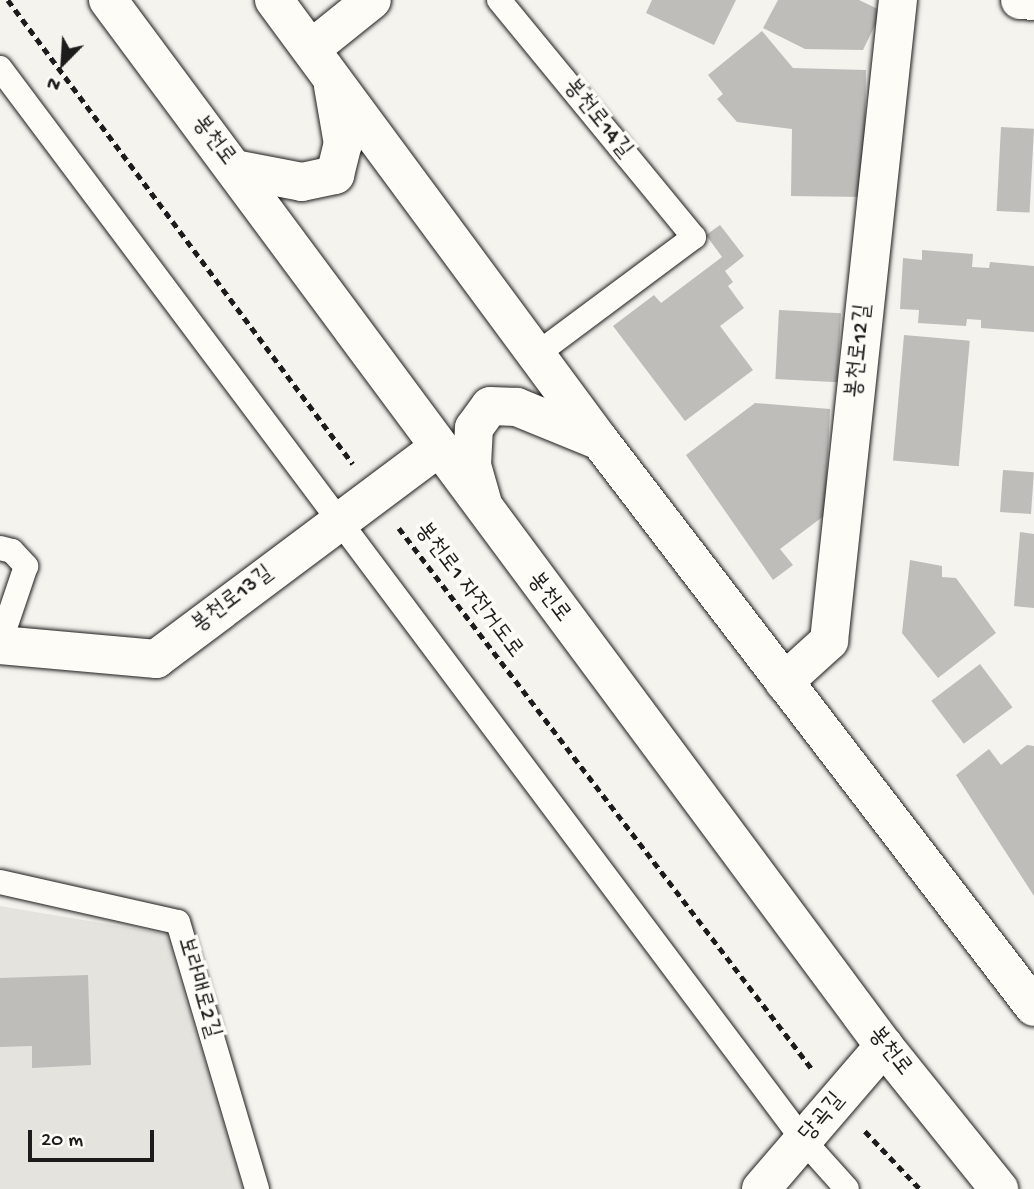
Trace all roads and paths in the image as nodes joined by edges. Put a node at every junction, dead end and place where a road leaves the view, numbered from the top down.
1 (8, 0) edge
2 (108, 0) edge
3 (274, 0) edge
4 (372, 0) edge
5 (499, 0) edge
6 (898, 0) edge
7 (1020, 0) edge
8 (1034, 1) edge
9 (321, 63) junction
10 (0, 68) edge
11 (234, 169) junction
12 (537, 354) junction
13 (600, 441) junction
14 (437, 449) junction
15 (375, 494) junction
16 (487, 516) junction
17 (339, 520) junction
18 (0, 548) edge
19 (0, 644) edge
20 (784, 682) junction
21 (0, 882) edge
22 (1034, 1007) edge
23 (884, 1046) junction
24 (837, 1102) junction
25 (804, 1141) junction
26 (257, 1189) edge
27 (761, 1189) edge
28 (847, 1189) edge
29 (920, 1189) edge
30 (999, 1189) edge

1 - 15 path, 봉천로1 자전거도로
2 - 11 main road, 봉천로
3 - 9 main road
4 - 9 main road
5 - 12 lane, 봉천로14길
6 - 20 main road, 봉천로12길
7 - 8 main road
9 - 11 main road
9 - 12 main road
10 - 17 lane
11 - 14 main road, 봉천로
12 - 13 main road
13 - 16 main road
13 - 20 main road
14 - 15 main road, 봉천로13길
14 - 16 main road, 봉천로
15 - 17 main road, 봉천로13길
15 - 24 path, 봉천로1 자전거도로
16 - 23 main road, 봉천로
17 - 19 main road, 봉천로13길
17 - 25 lane
18 - 19 lane
20 - 22 main road
21 - 26 lane, 보라매로2길
23 - 24 main road, 당곡길
23 - 30 main road, 봉천로
24 - 25 main road, 당곡길
24 - 29 path, 봉천로1 자전거도로
25 - 27 main road, 당곡길
25 - 28 lane

